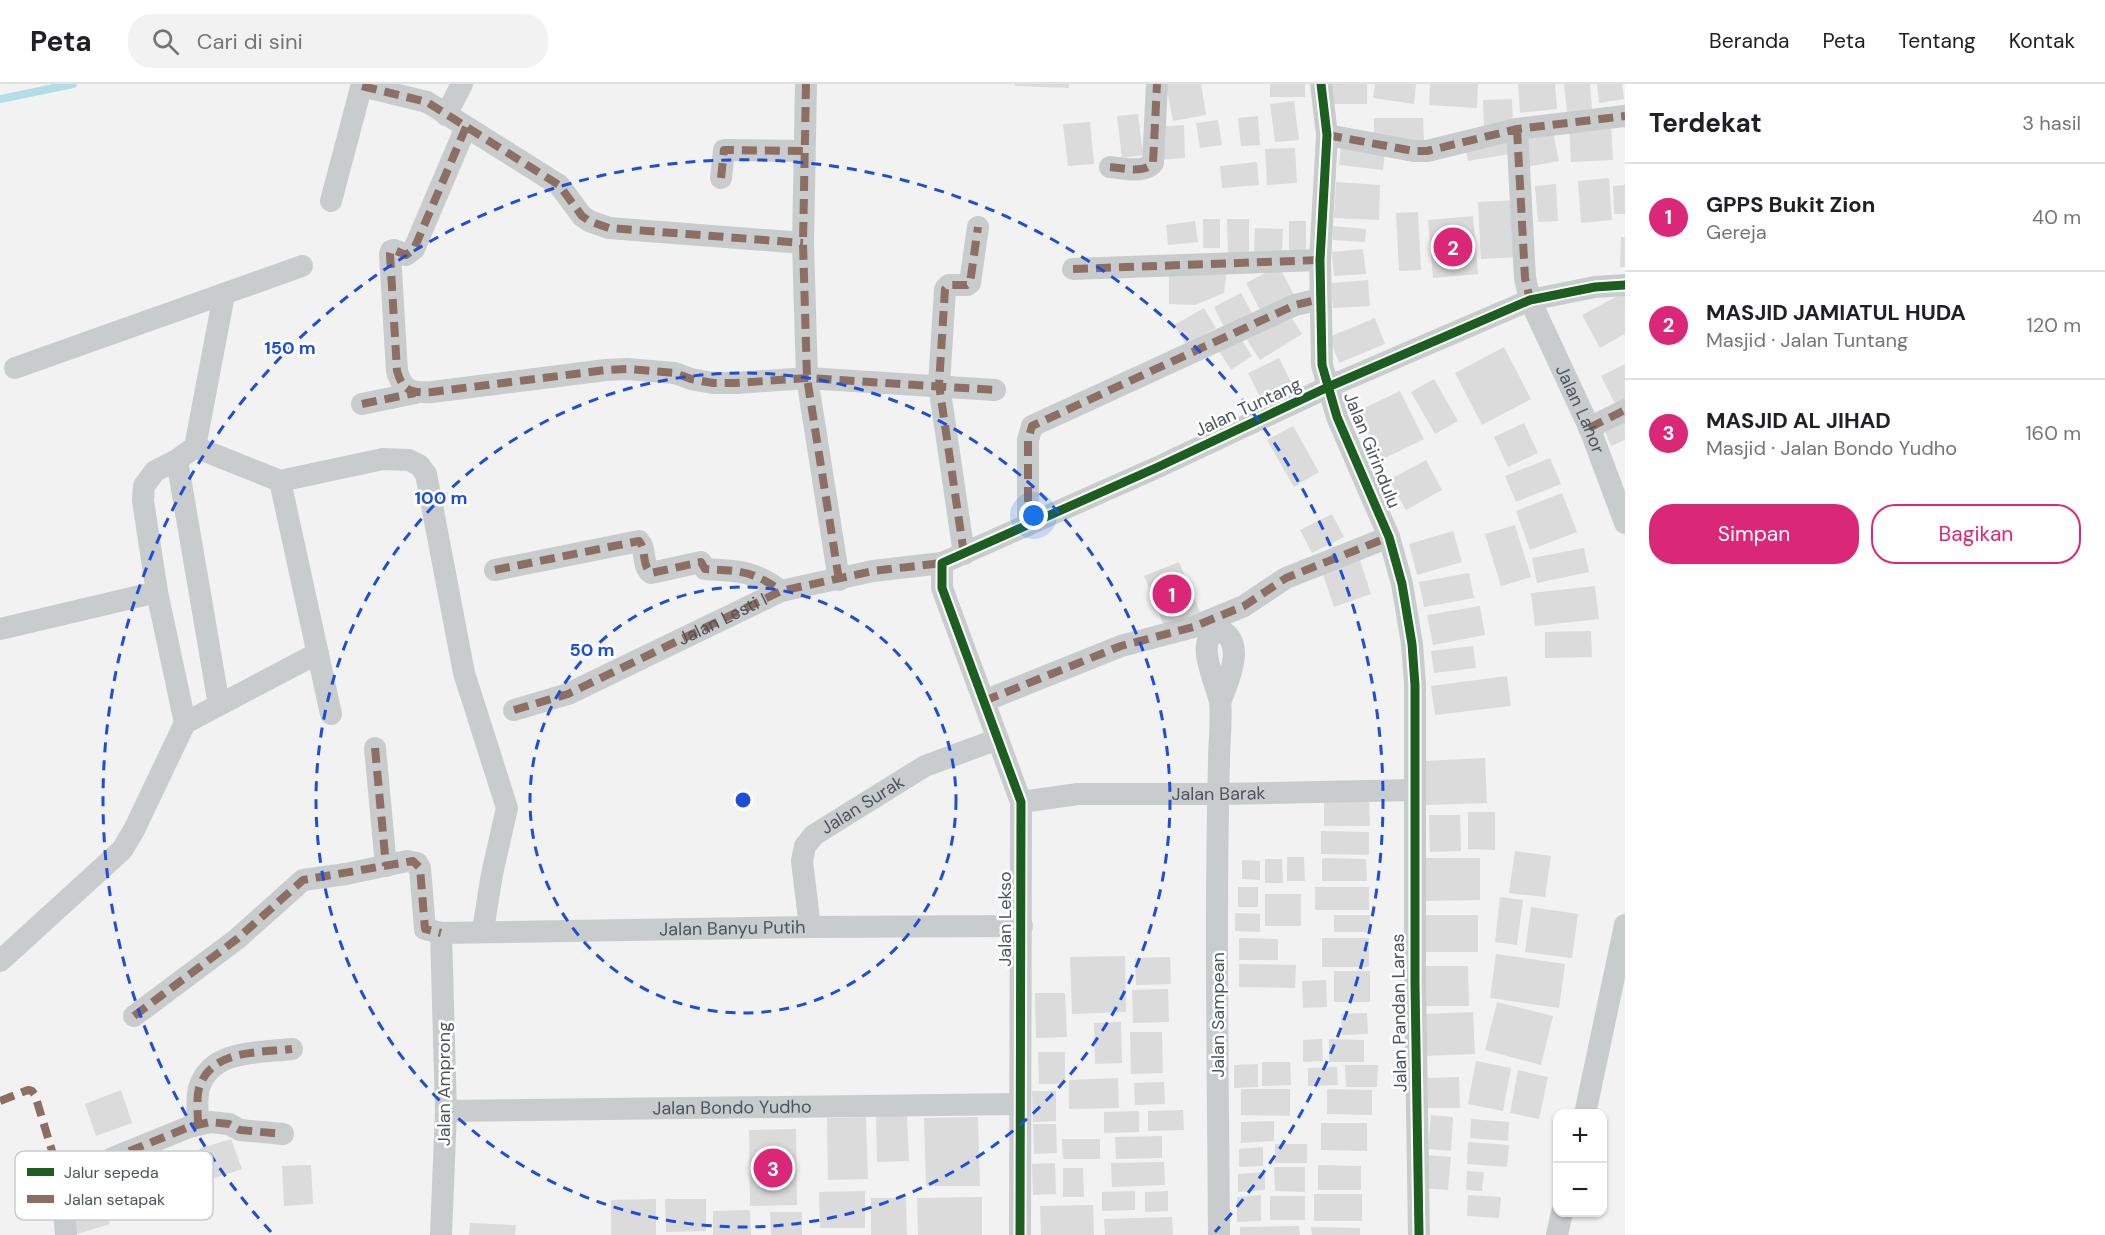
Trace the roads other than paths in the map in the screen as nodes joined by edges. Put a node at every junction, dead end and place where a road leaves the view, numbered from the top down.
1 (462, 84) edge
2 (806, 84) edge
3 (1157, 84) edge
4 (1321, 84) edge
5 (362, 85) edge
6 (446, 115) junction
7 (1625, 116) edge
8 (466, 127) junction
9 (1517, 129) junction
10 (1327, 135) junction
11 (804, 151) junction
12 (1110, 167) dead end
13 (721, 178) dead end
14 (331, 201) dead end
15 (978, 227) dead end
16 (803, 243) junction
17 (1320, 260) junction
18 (302, 266) dead end
19 (1073, 269) dead end
20 (1625, 285) edge
21 (224, 295) junction
22 (1320, 299) junction
23 (1530, 300) junction
24 (15, 368) dead end
25 (807, 378) junction
26 (939, 385) junction
27 (1328, 387) junction
28 (995, 390) dead end
29 (415, 393) junction
30 (362, 404) dead end
31 (1625, 410) edge
32 (1589, 428) junction
33 (186, 454) junction
34 (280, 481) junction
35 (1625, 523) edge
36 (1028, 525) junction
37 (1389, 537) junction
38 (964, 554) junction
39 (942, 564) junction
40 (495, 570) dead end
41 (838, 580) junction
42 (781, 591) junction
43 (157, 592) junction
44 (1220, 623) junction
45 (0, 629) edge
46 (318, 653) junction
47 (984, 701) junction
48 (219, 705) junction
49 (514, 710) dead end
50 (331, 714) dead end
51 (185, 723) junction
52 (998, 739) junction
53 (375, 748) dead end
54 (1415, 790) junction
55 (1218, 794) junction
56 (1021, 802) junction
57 (386, 866) junction
58 (1625, 925) edge
59 (1022, 926) junction
60 (810, 927) junction
61 (483, 930) junction
62 (441, 933) junction
63 (0, 961) edge
64 (135, 1016) dead end
65 (292, 1049) dead end
66 (1020, 1104) junction
67 (1586, 1109) edge
68 (446, 1111) junction
69 (198, 1125) junction
70 (283, 1134) dead end
71 (131, 1151) edge
72 (1561, 1217) edge
73 (65, 1220) edge
74 (66, 1235) edge
75 (441, 1235) edge
76 (1020, 1235) edge
77 (1219, 1235) edge
78 (1419, 1235) edge
79 (1557, 1235) edge

1 - 6 street
2 - 11 street
3 - 12 street
4 - 10 street, Jalan Girindulu
5 - 6 street
5 - 14 street
6 - 8 street
7 - 9 street
8 - 16 street
8 - 29 street
9 - 10 street
9 - 23 street, Jalan Lahor
10 - 17 street, Jalan Girindulu
11 - 13 street
11 - 16 street
15 - 26 street
16 - 25 street
17 - 19 street
17 - 22 street, Jalan Girindulu
18 - 21 street
20 - 23 street, Jalan Tuntang
21 - 24 street
21 - 33 street
22 - 27 street, Jalan Girindulu
22 - 36 street
23 - 27 street, Jalan Tuntang
23 - 32 street, Jalan Lahor
25 - 26 street
25 - 29 street
25 - 41 street
26 - 28 street
26 - 38 street
27 - 36 street, Jalan Tuntang
27 - 37 street, Jalan Girindulu
29 - 30 street
31 - 32 street
32 - 35 street, Jalan Lahor
33 - 34 street
33 - 43 street
33 - 48 street
34 - 46 street
34 - 61 street
36 - 38 street, Jalan Tuntang
37 - 44 street
37 - 54 street, Jalan Girindulu
38 - 39 street, Jalan Tuntang
39 - 41 street, Jalan Lesti I
39 - 47 street, Jalan Lekso
40 - 42 street
41 - 42 street, Jalan Lesti I
42 - 49 street, Jalan Lesti I
43 - 45 street
43 - 51 street
44 - 47 street
44 - 55 street, Jalan Sampean
46 - 48 street
46 - 50 street
47 - 52 street, Jalan Lekso
48 - 51 street
51 - 63 street
52 - 56 street, Jalan Lekso
52 - 60 street, Jalan Surak
53 - 57 street
54 - 55 street, Jalan Barak
54 - 78 street, Jalan Pandan Laras
55 - 56 street, Jalan Barak
55 - 77 street, Jalan Sampean
56 - 59 street, Jalan Lekso
57 - 62 street
57 - 64 street
58 - 67 street
59 - 60 street, Jalan Banyu Putih
59 - 66 street, Jalan Lekso
60 - 61 street, Jalan Banyu Putih
61 - 62 street, Jalan Banyu Putih
62 - 68 street, Jalan Amprong
65 - 69 street
66 - 68 street, Jalan Bondo Yudho
66 - 76 street, Jalan Lekso
68 - 75 street, Jalan Amprong
69 - 70 street
69 - 71 street
72 - 79 street
73 - 74 street

